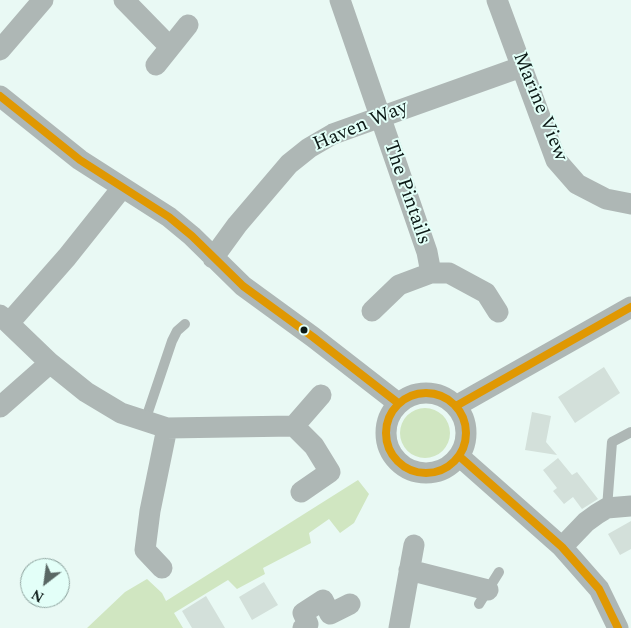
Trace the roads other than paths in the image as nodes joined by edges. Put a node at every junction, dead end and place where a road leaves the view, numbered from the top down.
1 (43, 0) edge
2 (124, 0) edge
3 (340, 0) edge
4 (497, 0) edge
5 (188, 25) dead end
6 (170, 47) junction
7 (0, 50) edge
8 (156, 65) dead end
9 (521, 67) junction
10 (0, 96) edge
11 (380, 117) junction
12 (122, 188) junction
13 (631, 204) edge
14 (213, 258) junction
15 (431, 273) junction
16 (631, 307) edge
17 (372, 311) dead end
18 (498, 312) dead end
19 (4, 319) edge
20 (185, 324) dead end
21 (50, 362) junction
22 (321, 395) dead end
23 (398, 404) junction
24 (456, 406) junction
25 (0, 407) edge
26 (145, 421) junction
27 (294, 426) junction
28 (167, 428) junction
29 (631, 432) edge
30 (459, 456) junction
31 (301, 492) dead end
32 (631, 506) edge
33 (607, 508) junction
34 (414, 545) dead end
35 (562, 547) junction
36 (162, 568) dead end
37 (409, 570) junction
38 (499, 572) dead end
39 (484, 597) joint
40 (350, 604) dead end
41 (303, 628) edge
42 (399, 628) edge
43 (618, 628) edge

1 - 7 street
2 - 6 street
3 - 11 street, The Pintails
4 - 9 street, Marine View
5 - 6 street
6 - 8 street
9 - 11 street, Haven Way
9 - 13 street, Marine View
10 - 12 street
11 - 14 street, Haven Way
11 - 15 street, The Pintails
12 - 14 street
12 - 19 street
14 - 23 street
15 - 17 street, The Pintails
15 - 18 street, The Pintails
16 - 24 street
19 - 21 street
20 - 26 lane
21 - 25 street
21 - 26 street
22 - 27 street
23 - 24 street
23 - 30 street
24 - 30 street
26 - 28 street
27 - 28 street
27 - 31 street
28 - 36 street
29 - 33 lane
30 - 35 street
32 - 33 street
33 - 35 street
34 - 37 street
35 - 43 street
37 - 39 street
37 - 42 street
38 - 39 lane
40 - 41 street

